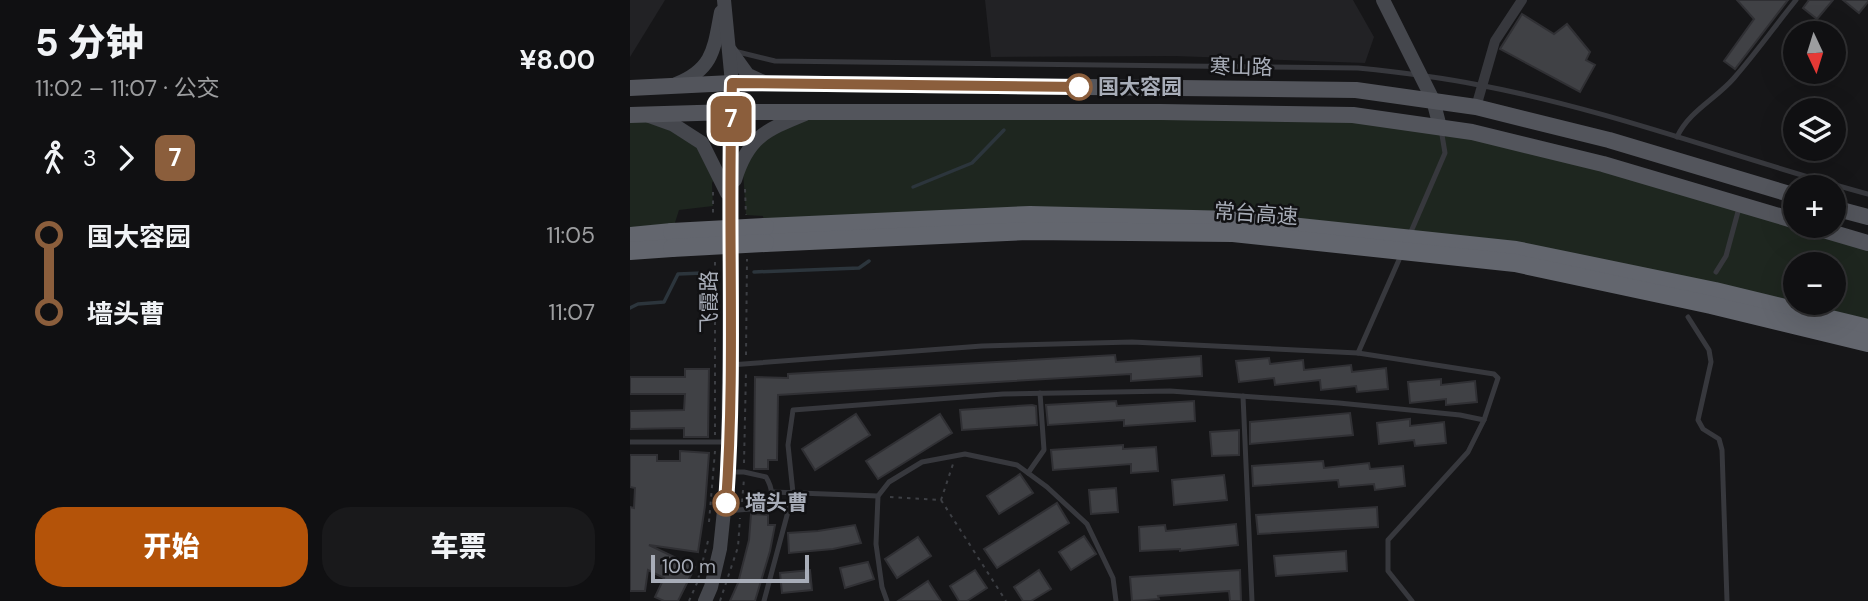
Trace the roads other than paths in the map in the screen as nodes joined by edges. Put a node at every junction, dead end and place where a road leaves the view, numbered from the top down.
1 (724, 0) edge
2 (1383, 0) edge
3 (1522, 0) edge
4 (1796, 0) edge
5 (730, 50) junction
6 (1421, 75) junction
7 (732, 83) junction
8 (767, 83) junction
9 (1481, 85) junction
10 (672, 86) junction
11 (630, 88) edge
12 (1433, 100) junction
13 (1476, 107) junction
14 (731, 112) junction
15 (807, 112) junction
16 (637, 114) edge
17 (1440, 127) junction
18 (1677, 137) junction
19 (1783, 192) edge
20 (1868, 194) edge
21 (729, 198) junction
22 (1740, 205) junction
23 (1846, 211) edge
24 (1868, 217) edge
25 (1783, 218) edge
26 (765, 235) junction
27 (630, 236) edge
28 (1846, 237) edge
29 (672, 240) junction
30 (1868, 243) edge
31 (630, 251) edge
32 (1716, 272) dead end
33 (1688, 317) dead end
34 (1868, 328) edge
35 (1868, 342) edge
36 (1358, 353) junction
37 (730, 365) junction
38 (1040, 393) junction
39 (1243, 396) junction
40 (1484, 420) junction
41 (630, 442) edge
42 (722, 443) junction
43 (728, 472) junction
44 (1028, 473) junction
45 (773, 492) junction
46 (793, 493) junction
47 (878, 496) junction
48 (725, 511) junction
49 (705, 601) edge
50 (764, 601) edge
51 (887, 601) edge
52 (1116, 601) edge
53 (1252, 601) edge
54 (1412, 601) edge
55 (1727, 601) edge

1 - 5 main road, 飞霞路
1 - 10 main road
2 - 6 main road
3 - 9 street
4 - 18 lane
5 - 6 lane
5 - 7 main road, 飞霞路
5 - 8 main road
6 - 9 lane
6 - 12 main road
7 - 8 main road, 寒山路
7 - 10 main road, 寒山路
7 - 14 main road, 飞霞路
8 - 12 main road, 寒山路
9 - 13 street
9 - 18 lane
10 - 11 main road, 寒山路
12 - 13 main road, 寒山路
12 - 17 main road
13 - 19 main road, 寒山路
14 - 15 main road
14 - 16 main road
14 - 21 main road, 飞霞路
15 - 17 main road
15 - 21 main road
16 - 21 main road
17 - 22 main road
17 - 36 lane
18 - 20 lane
21 - 37 main road, 飞霞路
22 - 25 main road
22 - 32 lane
23 - 24 main road
26 - 29 highway, 常台高速, bridge
26 - 34 highway, 常台高速
26 - 35 highway, 常台高速
27 - 29 highway, 常台高速
28 - 30 main road
29 - 31 highway, 常台高速
33 - 55 lane
36 - 37 lane
36 - 40 lane
37 - 42 main road, 飞霞路
38 - 39 lane
38 - 44 lane
38 - 46 lane
39 - 40 lane
39 - 53 lane
40 - 54 lane
41 - 42 lane
42 - 43 main road, 飞霞路
43 - 45 lane
43 - 48 main road, 飞霞路
44 - 47 lane
44 - 52 lane
45 - 46 lane
45 - 48 lane
46 - 47 lane
46 - 50 lane
47 - 51 lane
48 - 49 main road, 飞霞路

